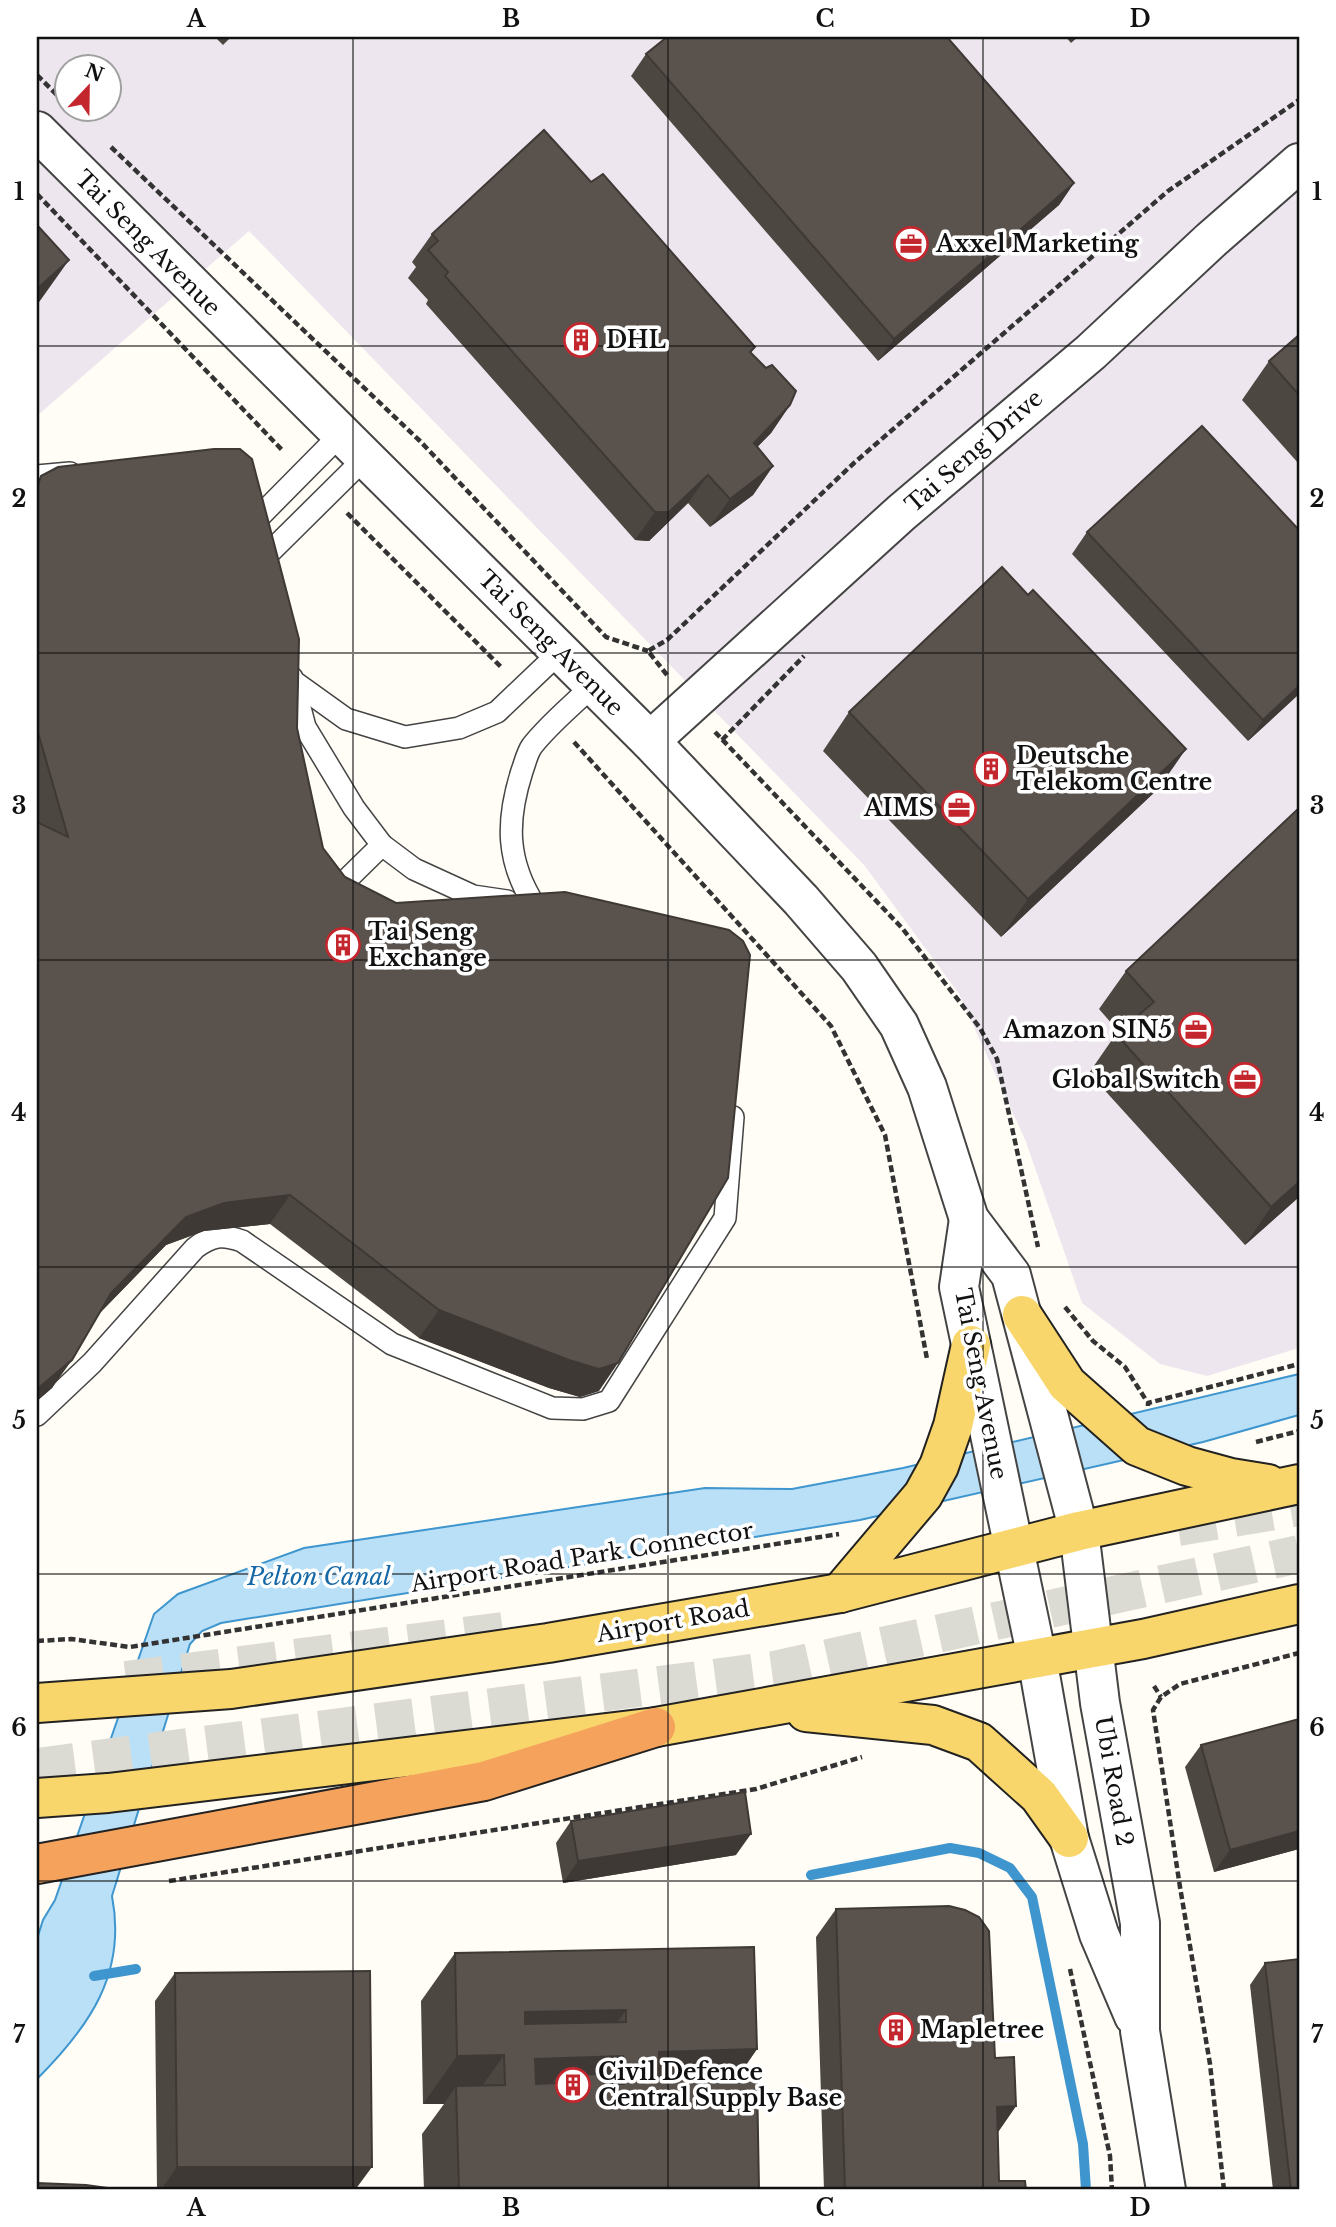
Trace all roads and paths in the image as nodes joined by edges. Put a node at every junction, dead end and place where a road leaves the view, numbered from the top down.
1 (37, 75) edge
2 (52, 90) edge
3 (1299, 100) edge
4 (37, 131) edge
5 (111, 146) dead end
6 (1299, 163) edge
7 (37, 194) edge
8 (353, 446) junction
9 (304, 471) junction
10 (89, 472) edge
11 (37, 476) edge
12 (252, 495) edge
13 (328, 495) junction
14 (258, 518) junction
15 (267, 555) junction
16 (272, 581) edge
17 (648, 651) junction
18 (560, 652) junction
19 (288, 656) edge
20 (293, 681) junction
21 (593, 685) junction
22 (523, 688) junction
23 (690, 705) junction
24 (556, 722) junction
25 (305, 727) junction
26 (278, 728) edge
27 (722, 740) dead end
28 (650, 741) junction
29 (382, 845) junction
30 (314, 911) edge
31 (735, 1093) edge
32 (219, 1213) edge
33 (969, 1219) junction
34 (209, 1237) junction
35 (1022, 1315) junction
36 (971, 1345) junction
37 (74, 1348) edge
38 (92, 1363) junction
39 (1299, 1364) edge
40 (927, 1367) dead end
41 (1150, 1411) dead end
42 (37, 1415) edge
43 (1293, 1485) edge
44 (1079, 1531) junction
45 (845, 1533) dead end
46 (1014, 1548) junction
47 (840, 1593) junction
48 (1299, 1604) edge
49 (37, 1641) edge
50 (1093, 1648) junction
51 (1299, 1653) edge
52 (1037, 1658) junction
53 (1154, 1686) dead end
54 (1161, 1697) junction
55 (37, 1703) edge
56 (763, 1707) junction
57 (656, 1727) junction
58 (866, 1756) dead end
59 (37, 1798) edge
60 (1069, 1838) junction
61 (37, 1864) edge
62 (159, 1883) dead end
63 (1070, 1968) dead end
64 (1140, 2031) junction
65 (1112, 2190) edge
66 (1166, 2190) edge
67 (1224, 2190) edge

1 - 2 path
3 - 17 path
4 - 8 street, Tai Seng Avenue
5 - 17 path
6 - 23 street, Tai Seng Drive
7 - 9 path
8 - 9 lane
8 - 13 lane
8 - 18 street, Tai Seng Avenue
9 - 14 lane
10 - 11 lane
12 - 14 lane
13 - 15 lane
13 - 22 path
14 - 15 lane
15 - 16 lane
17 - 23 path
18 - 21 street, Tai Seng Avenue
18 - 22 lane
19 - 20 lane
20 - 22 lane
20 - 25 lane
21 - 24 lane
21 - 28 street, Tai Seng Avenue
23 - 27 path
23 - 28 street, Tai Seng Drive
24 - 29 lane
24 - 40 path
25 - 26 lane
25 - 29 lane
28 - 33 street, Tai Seng Avenue
29 - 30 lane
31 - 34 lane
32 - 34 lane
33 - 35 street, Tai Seng Avenue
33 - 36 street, Tai Seng Avenue
34 - 38 lane
35 - 43 main road
35 - 44 street, Tai Seng Avenue
36 - 46 street, Tai Seng Avenue
36 - 47 main road
37 - 38 lane
38 - 42 lane
39 - 41 path
43 - 44 main road, Airport Road
44 - 46 main road, Airport Road
44 - 50 street, Ubi Road 2
45 - 49 path, Airport Road Park Connector
46 - 47 main road, Airport Road
46 - 52 street, Ubi Road 2
47 - 55 main road, Airport Road
48 - 50 main road
50 - 52 main road
50 - 64 street, Ubi Road 2
51 - 54 path
52 - 56 main road
52 - 60 street, Ubi Road 2
53 - 54 path
54 - 67 path
56 - 57 main road
56 - 60 main road
57 - 59 main road
57 - 61 highway
58 - 62 path
60 - 64 street, Ubi Road 2
63 - 65 path
64 - 66 street, Ubi Road 2

